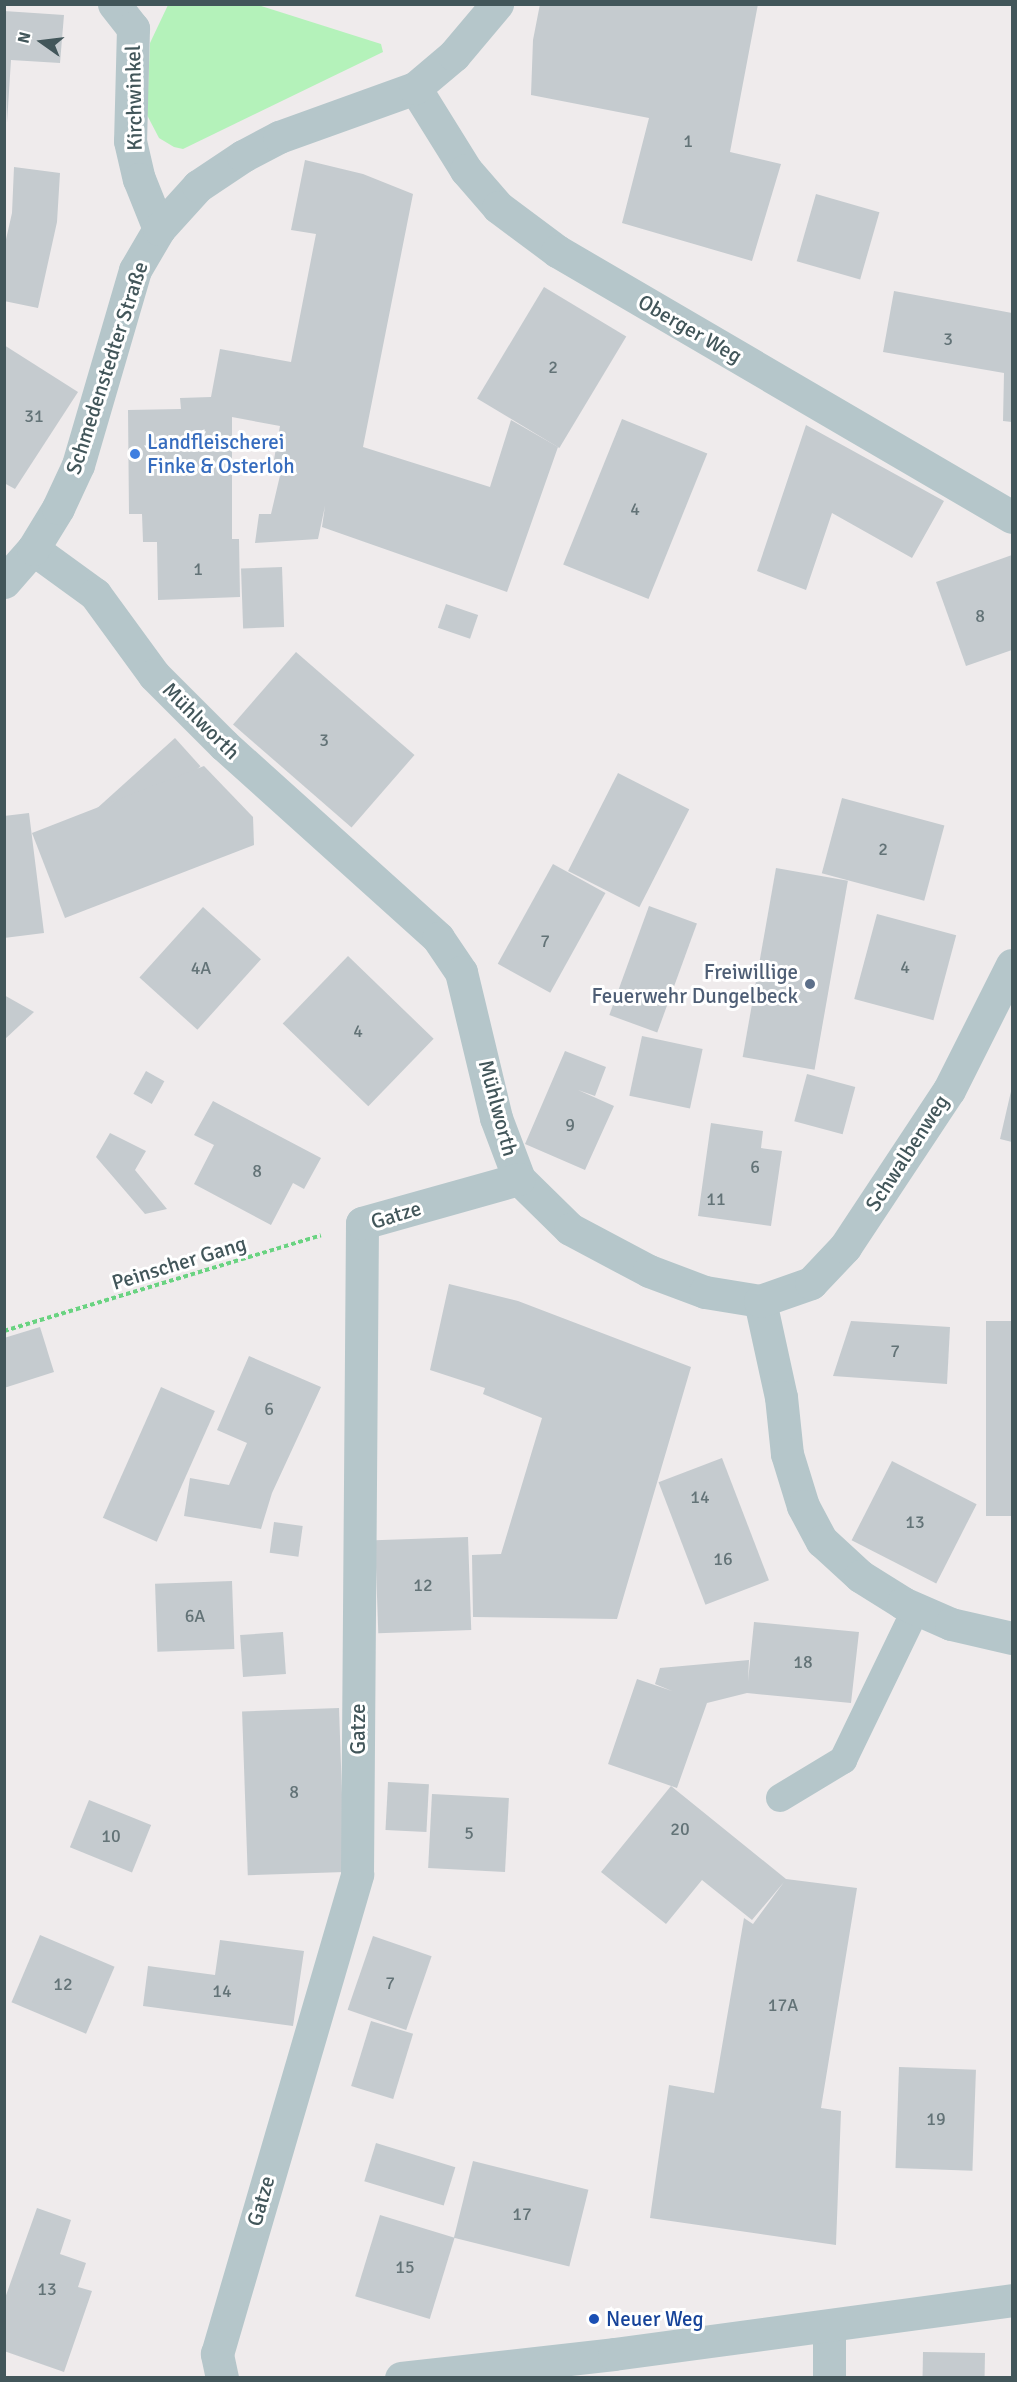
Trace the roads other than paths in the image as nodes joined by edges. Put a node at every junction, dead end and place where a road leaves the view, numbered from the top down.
1 (114, 4) edge
2 (497, 4) edge
3 (415, 88) junction
4 (159, 229) junction
5 (1012, 518) edge
6 (33, 549) junction
7 (4, 582) edge
8 (1012, 965) edge
9 (519, 1179) junction
10 (760, 1300) junction
11 (916, 1609) junction
12 (1012, 1638) edge
13 (780, 1798) dead end
14 (1012, 2300) edge
15 (829, 2326) junction
16 (222, 2378) edge
17 (401, 2378) edge
18 (829, 2378) edge

1 - 4 street, Kirchwinkel
2 - 3 street, Schmedenstedter Straße
3 - 4 street, Schmedenstedter Straße
3 - 5 street, Oberger Weg
4 - 6 street, Schmedenstedter Straße
6 - 7 street, Schmedenstedter Straße
6 - 9 street, Mühlworth
8 - 10 street, Schwalbenweg
9 - 10 street, Mühlworth
9 - 16 street, Gatze
10 - 11 street
11 - 12 street
11 - 13 lane
14 - 15 street
15 - 17 street
15 - 18 street

